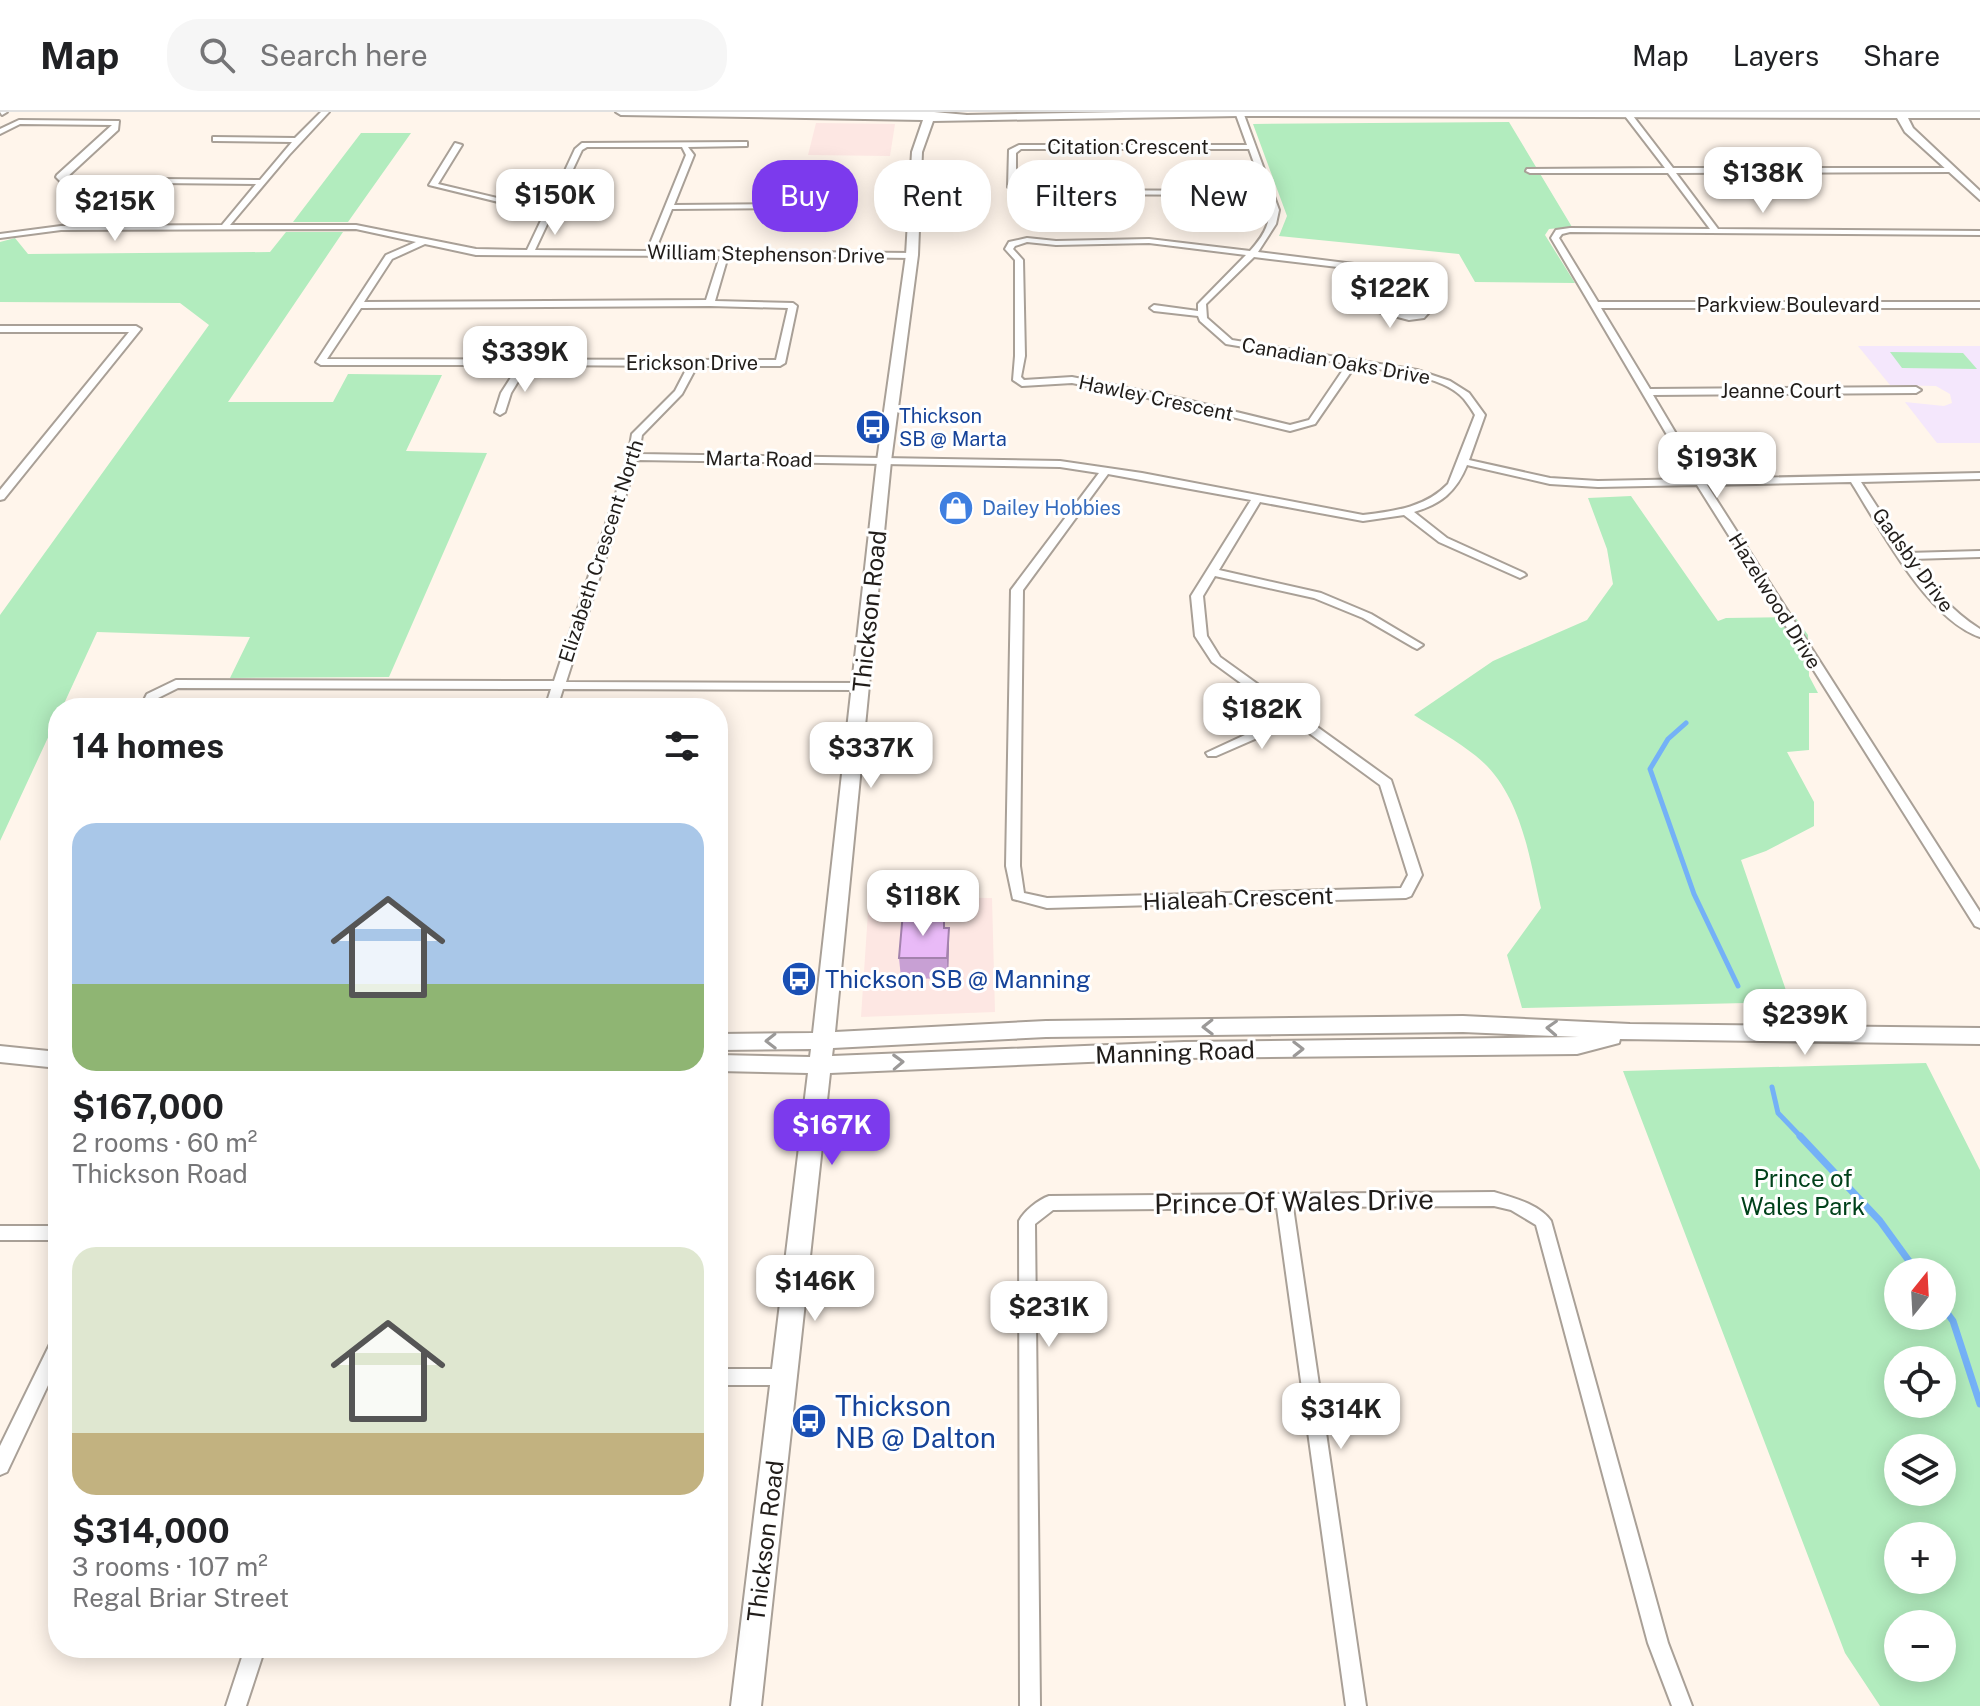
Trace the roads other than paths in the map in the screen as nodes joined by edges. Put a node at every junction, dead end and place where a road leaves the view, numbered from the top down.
1 (325, 112) edge
2 (621, 112) edge
3 (809, 112) edge
4 (915, 114) edge
5 (929, 114) edge
6 (1239, 114) edge
7 (1628, 114) edge
8 (1901, 114) edge
9 (1974, 115) edge
10 (0, 132) edge
11 (920, 136) junction
12 (216, 139) dead end
13 (294, 140) junction
14 (744, 144) dead end
15 (458, 145) dead end
16 (685, 147) junction
17 (1250, 147) junction
18 (1255, 160) edge
19 (1950, 170) junction
20 (1530, 171) dead end
21 (1671, 171) junction
22 (264, 182) junction
23 (1161, 193) edge
24 (1980, 197) edge
25 (752, 206) edge
26 (550, 207) junction
27 (671, 207) junction
28 (225, 226) junction
29 (1716, 231) junction
30 (1269, 232) edge
31 (1980, 233) edge
32 (1, 235) edge
33 (425, 241) junction
34 (530, 252) junction
35 (650, 253) junction
36 (725, 253) junction
37 (912, 255) junction
38 (1248, 256) junction
39 (710, 303) junction
40 (357, 305) junction
41 (1414, 305) junction
42 (1595, 305) junction
43 (1980, 305) edge
44 (1154, 308) dead end
45 (1203, 314) junction
46 (0, 330) edge
47 (1353, 362) junction
48 (525, 363) junction
49 (693, 364) junction
50 (1916, 390) dead end
51 (1647, 392) junction
52 (500, 412) dead end
53 (633, 457) junction
54 (884, 461) junction
55 (1461, 461) junction
56 (1106, 470) junction
57 (1980, 476) edge
58 (1854, 478) junction
59 (1703, 483) junction
60 (0, 497) edge
61 (1256, 500) junction
62 (1406, 511) junction
63 (1980, 554) edge
64 (1906, 556) junction
65 (1214, 572) junction
66 (1520, 575) dead end
67 (1980, 634) edge
68 (1417, 645) dead end
69 (558, 685) junction
70 (861, 686) junction
71 (151, 698) edge
72 (554, 698) edge
73 (1297, 716) junction
74 (1212, 753) dead end
75 (1980, 923) edge
76 (1630, 1032) junction
77 (1980, 1036) edge
78 (823, 1041) junction
79 (728, 1042) edge
80 (0, 1054) edge
81 (48, 1059) edge
82 (728, 1063) edge
83 (821, 1065) junction
84 (1284, 1202) junction
85 (0, 1233) edge
86 (48, 1233) edge
87 (48, 1366) edge
88 (728, 1377) edge
89 (784, 1377) junction
90 (0, 1466) edge
91 (252, 1658) edge
92 (236, 1706) edge
93 (746, 1706) edge
94 (1030, 1706) edge
95 (1356, 1706) edge
96 (1682, 1706) edge

1 - 13 street
2 - 4 main road
3 - 4 main road
4 - 5 main road
4 - 11 main road, Thickson Road
5 - 6 main road
5 - 11 main road, Thickson Road
6 - 7 main road
6 - 17 street
7 - 8 main road
7 - 21 street
8 - 9 main road
8 - 19 main road
10 - 22 street
11 - 37 main road, Thickson Road
12 - 13 street
13 - 22 street
14 - 16 street
15 - 26 street
16 - 26 street
16 - 27 street
17 - 18 street
17 - 23 street, Citation Crescent
19 - 21 street
19 - 24 main road
20 - 21 street
21 - 29 street
22 - 28 street
25 - 27 street
26 - 34 street
27 - 35 street
28 - 32 street, William Stephenson Drive
28 - 33 street, William Stephenson Drive
29 - 31 street
29 - 42 street, Hazelwood Drive
30 - 38 street
33 - 34 street, William Stephenson Drive
33 - 40 street, Erickson Drive
34 - 35 street, William Stephenson Drive
35 - 36 street, William Stephenson Drive
36 - 37 street, William Stephenson Drive
36 - 39 street
37 - 54 main road, Thickson Road
38 - 41 street
38 - 45 street
38 - 47 street, Hawley Crescent
39 - 40 street, Erickson Drive
39 - 49 street, Erickson Drive
40 - 48 street, Erickson Drive
41 - 41 street
42 - 43 street, Parkview Boulevard
42 - 51 street, Hazelwood Drive
44 - 45 street
45 - 47 street, Canadian Oaks Drive
46 - 60 street
47 - 55 street, Canadian Oaks Drive
48 - 49 street, Erickson Drive
48 - 52 street
49 - 53 street, Elizabeth Crescent North
50 - 51 street, Jeanne Court
51 - 59 street, Hazelwood Drive
53 - 54 street, Marta Road
53 - 69 street, Elizabeth Crescent North
54 - 56 street, Canadian Oaks Drive
54 - 70 main road, Thickson Road
55 - 59 street
55 - 62 street, Canadian Oaks Drive
56 - 61 street, Canadian Oaks Drive
56 - 73 street, Hialeah Crescent
57 - 58 street
58 - 59 street
58 - 64 street, Gadsby Drive
59 - 75 street, Hazelwood Drive
61 - 62 street, Canadian Oaks Drive
61 - 65 street, Hialeah Crescent
62 - 66 street
63 - 64 street
64 - 67 street, Gadsby Drive
65 - 68 street
65 - 73 street, Hialeah Crescent
69 - 70 street
69 - 71 street
69 - 72 street, Elizabeth Crescent North
70 - 78 main road, Thickson Road
73 - 74 street
76 - 77 main road, Manning Road
76 -> 78 main road, Manning Road
83 -> 76 main road, Manning Road
78 -> 79 main road, Manning Road
78 - 83 main road, Thickson Road
80 - 81 main road
82 - 83 main road, Manning Road
83 - 89 main road, Thickson Road
84 - 94 street, Prince Of Wales Drive
84 - 95 street
84 - 96 street, Prince Of Wales Drive
85 - 86 street
87 - 90 street
88 - 89 street
89 - 93 main road, Thickson Road
91 - 92 street

